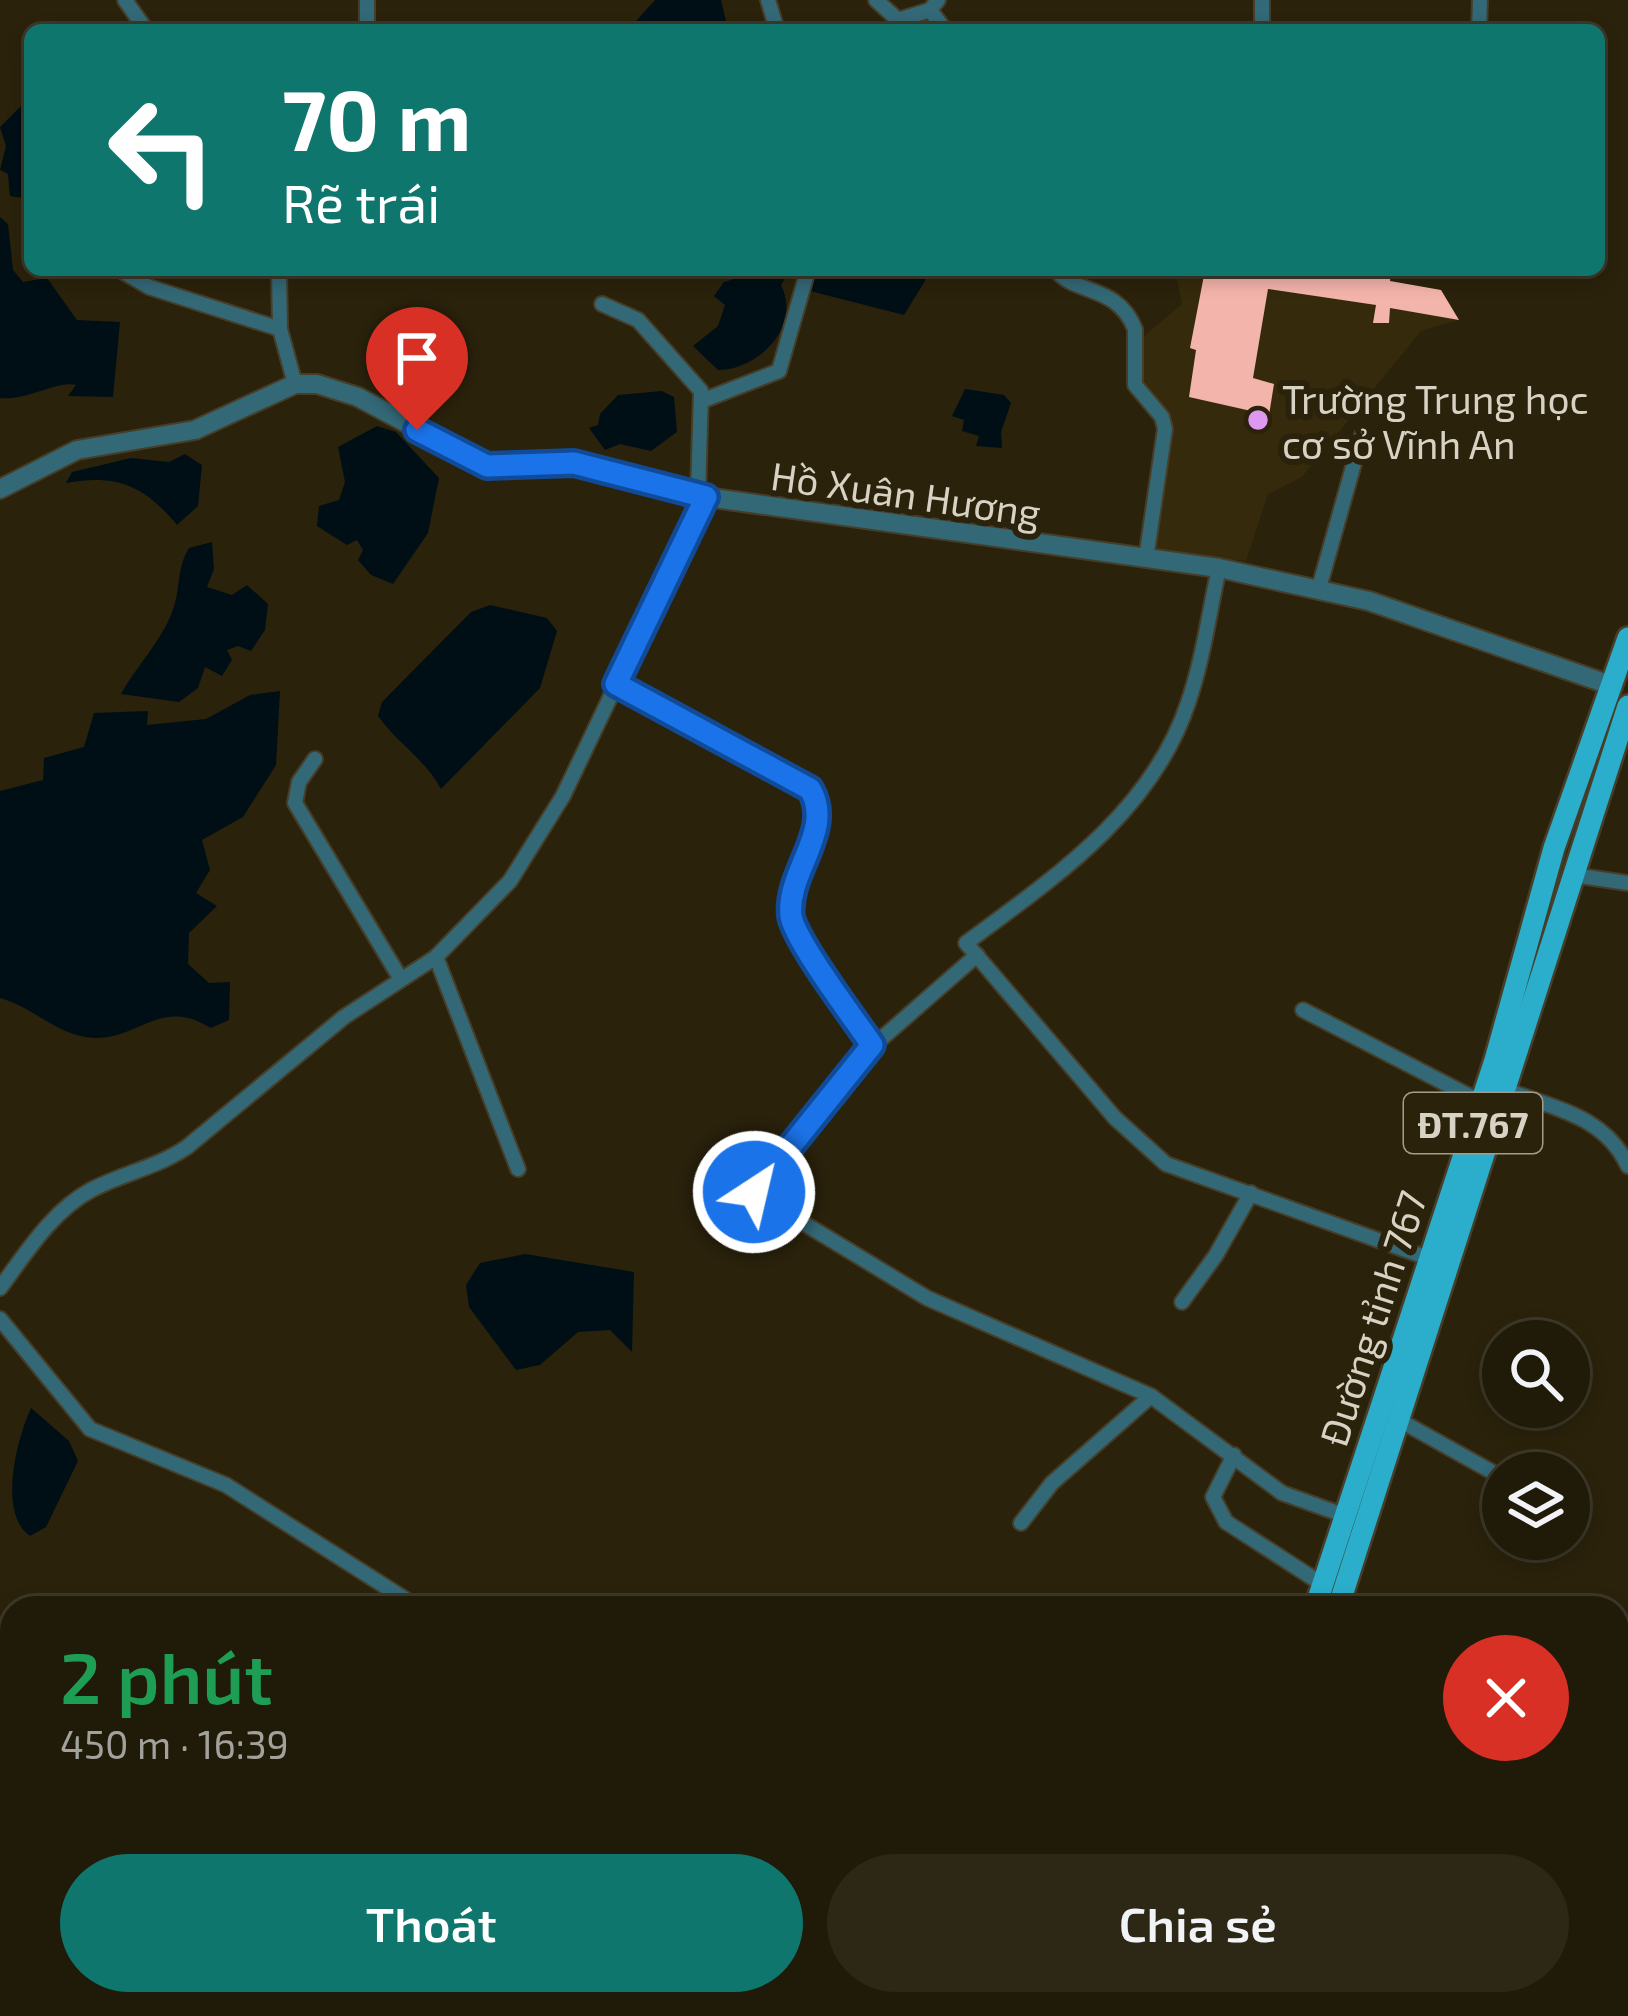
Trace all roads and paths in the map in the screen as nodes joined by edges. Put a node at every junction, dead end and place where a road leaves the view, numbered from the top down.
1 (876, 0) edge
2 (934, 5) edge
3 (131, 276) edge
4 (279, 276) edge
5 (806, 276) edge
6 (1060, 276) edge
7 (602, 304) dead end
8 (280, 329) junction
9 (295, 384) junction
10 (704, 400) junction
11 (1362, 435) dead end
12 (0, 489) edge
13 (702, 496) junction
14 (1146, 559) junction
15 (1219, 568) junction
16 (1319, 588) junction
17 (1628, 638) edge
18 (616, 684) junction
19 (1621, 688) edge
20 (1628, 706) edge
21 (316, 759) dead end
22 (1573, 875) junction
23 (1628, 883) edge
24 (977, 955) junction
25 (436, 957) junction
26 (400, 976) junction
27 (1303, 1010) dead end
28 (1511, 1041) junction
29 (872, 1045) junction
30 (1507, 1090) junction
31 (1480, 1102) junction
32 (1628, 1166) edge
33 (518, 1169) dead end
34 (1251, 1192) junction
35 (1428, 1258) junction
36 (0, 1288) edge
37 (1181, 1302) dead end
38 (0, 1319) edge
39 (1150, 1396) junction
40 (1399, 1420) junction
41 (1234, 1455) junction
42 (1482, 1466) edge
43 (1346, 1516) junction
44 (1021, 1523) dead end
45 (1322, 1584) junction
46 (400, 1596) edge
47 (1318, 1596) edge
48 (1342, 1596) edge

1 - 2 street
3 - 8 street
4 - 8 street
5 - 10 street
6 - 14 street
7 - 10 street
8 - 9 street
9 - 12 street
9 - 13 street, Hồ Xuân Hương
10 - 13 street
11 - 16 street
13 - 14 street, Hồ Xuân Hương
13 - 18 street
14 - 15 street, Hồ Xuân Hương
15 - 16 street, Hồ Xuân Hương
15 - 24 street
16 - 19 street, Hồ Xuân Hương
17 - 19 main road, Đường tỉnh 767 / ĐT.767
18 - 25 street
18 - 29 street
19 - 28 main road, Đường tỉnh 767 / ĐT.767
20 - 22 main road, Đường tỉnh 767 / ĐT.767
21 - 26 street
22 - 23 street
22 - 28 main road, Đường tỉnh 767 / ĐT.767
24 - 29 street
24 - 34 street
25 - 26 street
25 - 33 street
26 - 36 street
27 - 31 street
28 - 30 main road, Đường tỉnh 767 / ĐT.767
28 - 31 main road, Đường tỉnh 767 / ĐT.767
29 - 39 street
30 - 32 street
30 - 40 main road, Đường tỉnh 767 / ĐT.767
31 - 35 main road, Đường tỉnh 767 / ĐT.767
34 - 35 street
34 - 37 street
35 - 43 main road, Đường tỉnh 767 / ĐT.767
38 - 46 street
39 - 41 street
39 - 44 street
40 - 42 street
40 - 48 main road, Đường tỉnh 767 / ĐT.767
41 - 43 street
41 - 45 street
43 - 45 main road, Đường tỉnh 767 / ĐT.767
45 - 47 main road, Đường tỉnh 767 / ĐT.767

